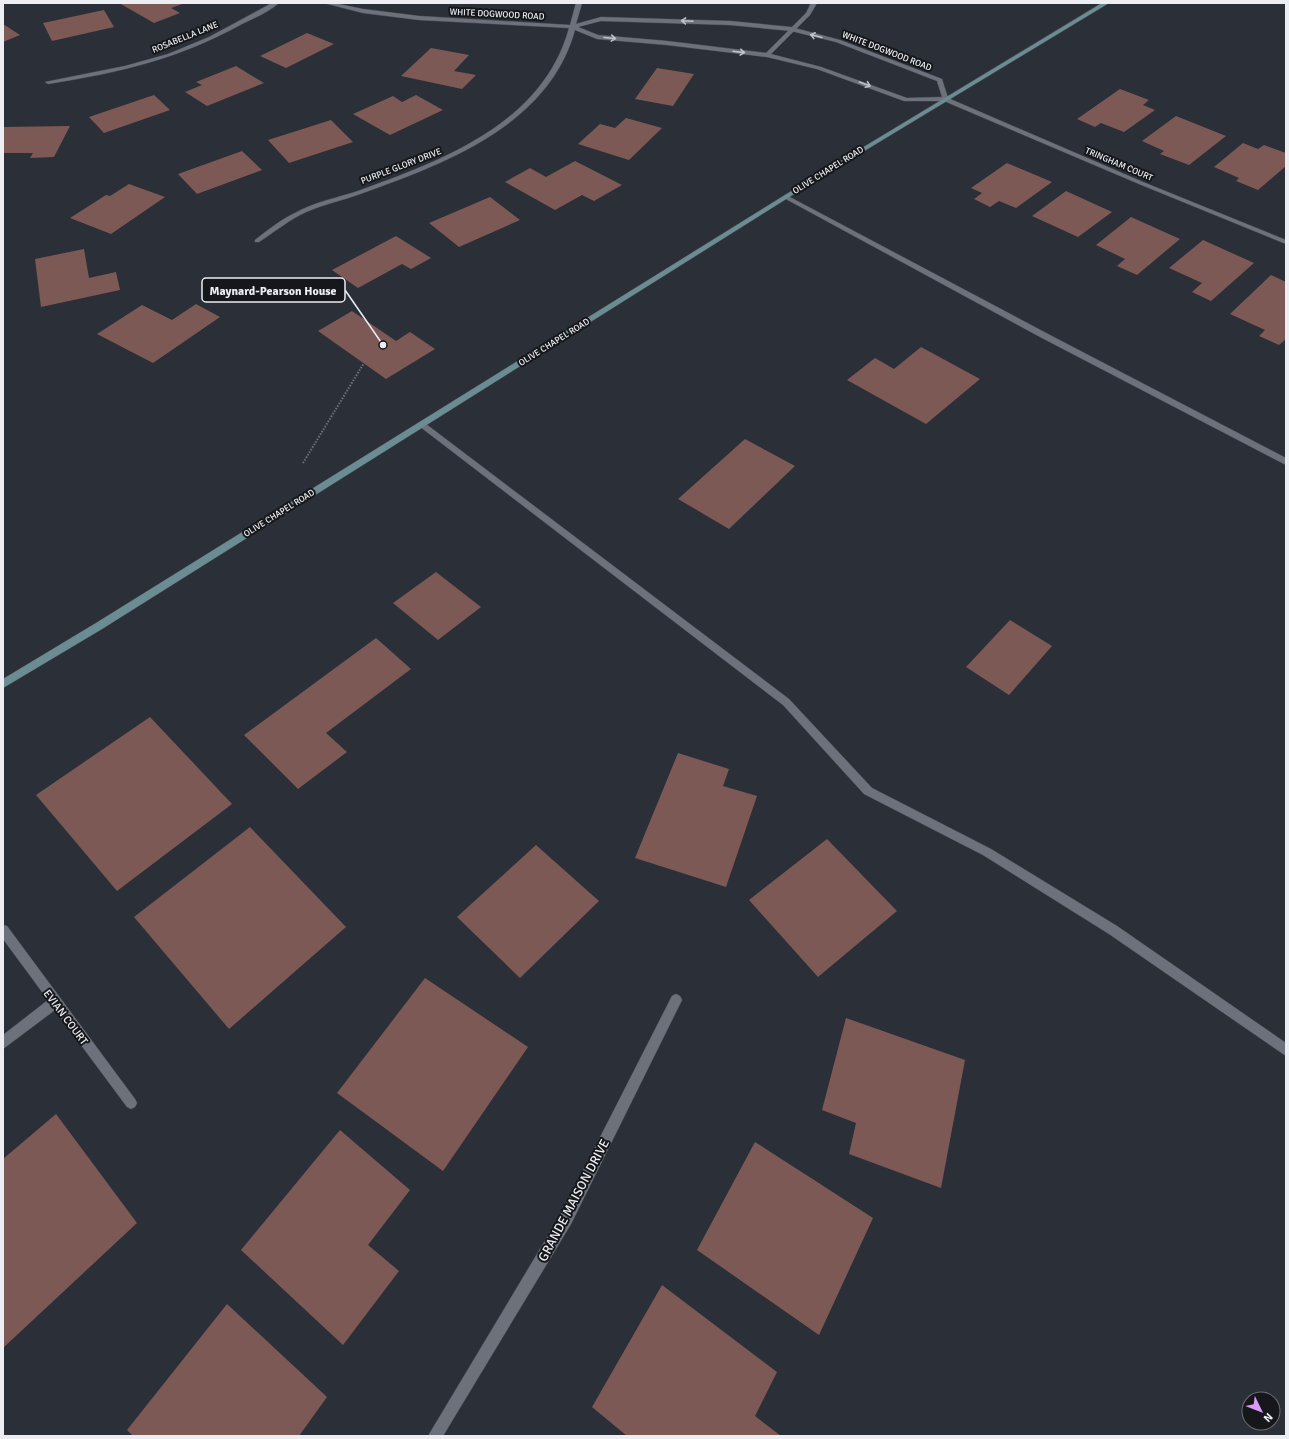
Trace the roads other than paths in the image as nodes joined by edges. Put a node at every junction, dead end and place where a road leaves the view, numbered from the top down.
1 (276, 3) edge
2 (327, 3) edge
3 (579, 3) edge
4 (814, 3) edge
5 (1106, 3) edge
6 (573, 27) junction
7 (791, 29) junction
8 (767, 55) junction
9 (48, 82) dead end
10 (946, 99) junction
11 (786, 197) junction
12 (257, 241) dead end
13 (1286, 242) edge
14 (422, 424) junction
15 (1286, 462) edge
16 (3, 684) edge
17 (3, 930) edge
18 (676, 1000) dead end
19 (55, 1002) junction
20 (3, 1043) edge
21 (1286, 1050) edge
22 (131, 1103) dead end
23 (435, 1436) edge

1 - 9 street, ROSABELLA LANE
2 - 6 street, WHITE DOGWOOD ROAD
3 - 6 street, PURPLE GLORY DRIVE
4 - 7 street
5 - 10 main road, OLIVE CHAPEL ROAD
7 -> 6 street, WHITE DOGWOOD ROAD
6 -> 8 street, WHITE DOGWOOD ROAD
6 - 12 street, PURPLE GLORY DRIVE
7 - 8 street
10 -> 7 street, WHITE DOGWOOD ROAD
8 -> 10 street, WHITE DOGWOOD ROAD
10 - 11 main road, OLIVE CHAPEL ROAD
10 - 13 street, TRINGHAM COURT
11 - 14 main road, OLIVE CHAPEL ROAD
11 - 15 street
14 - 16 main road, OLIVE CHAPEL ROAD
14 - 21 street
17 - 19 street, EVIAN COURT
18 - 23 street, GRANDE MAISON DRIVE
19 - 20 street
19 - 22 street, EVIAN COURT

